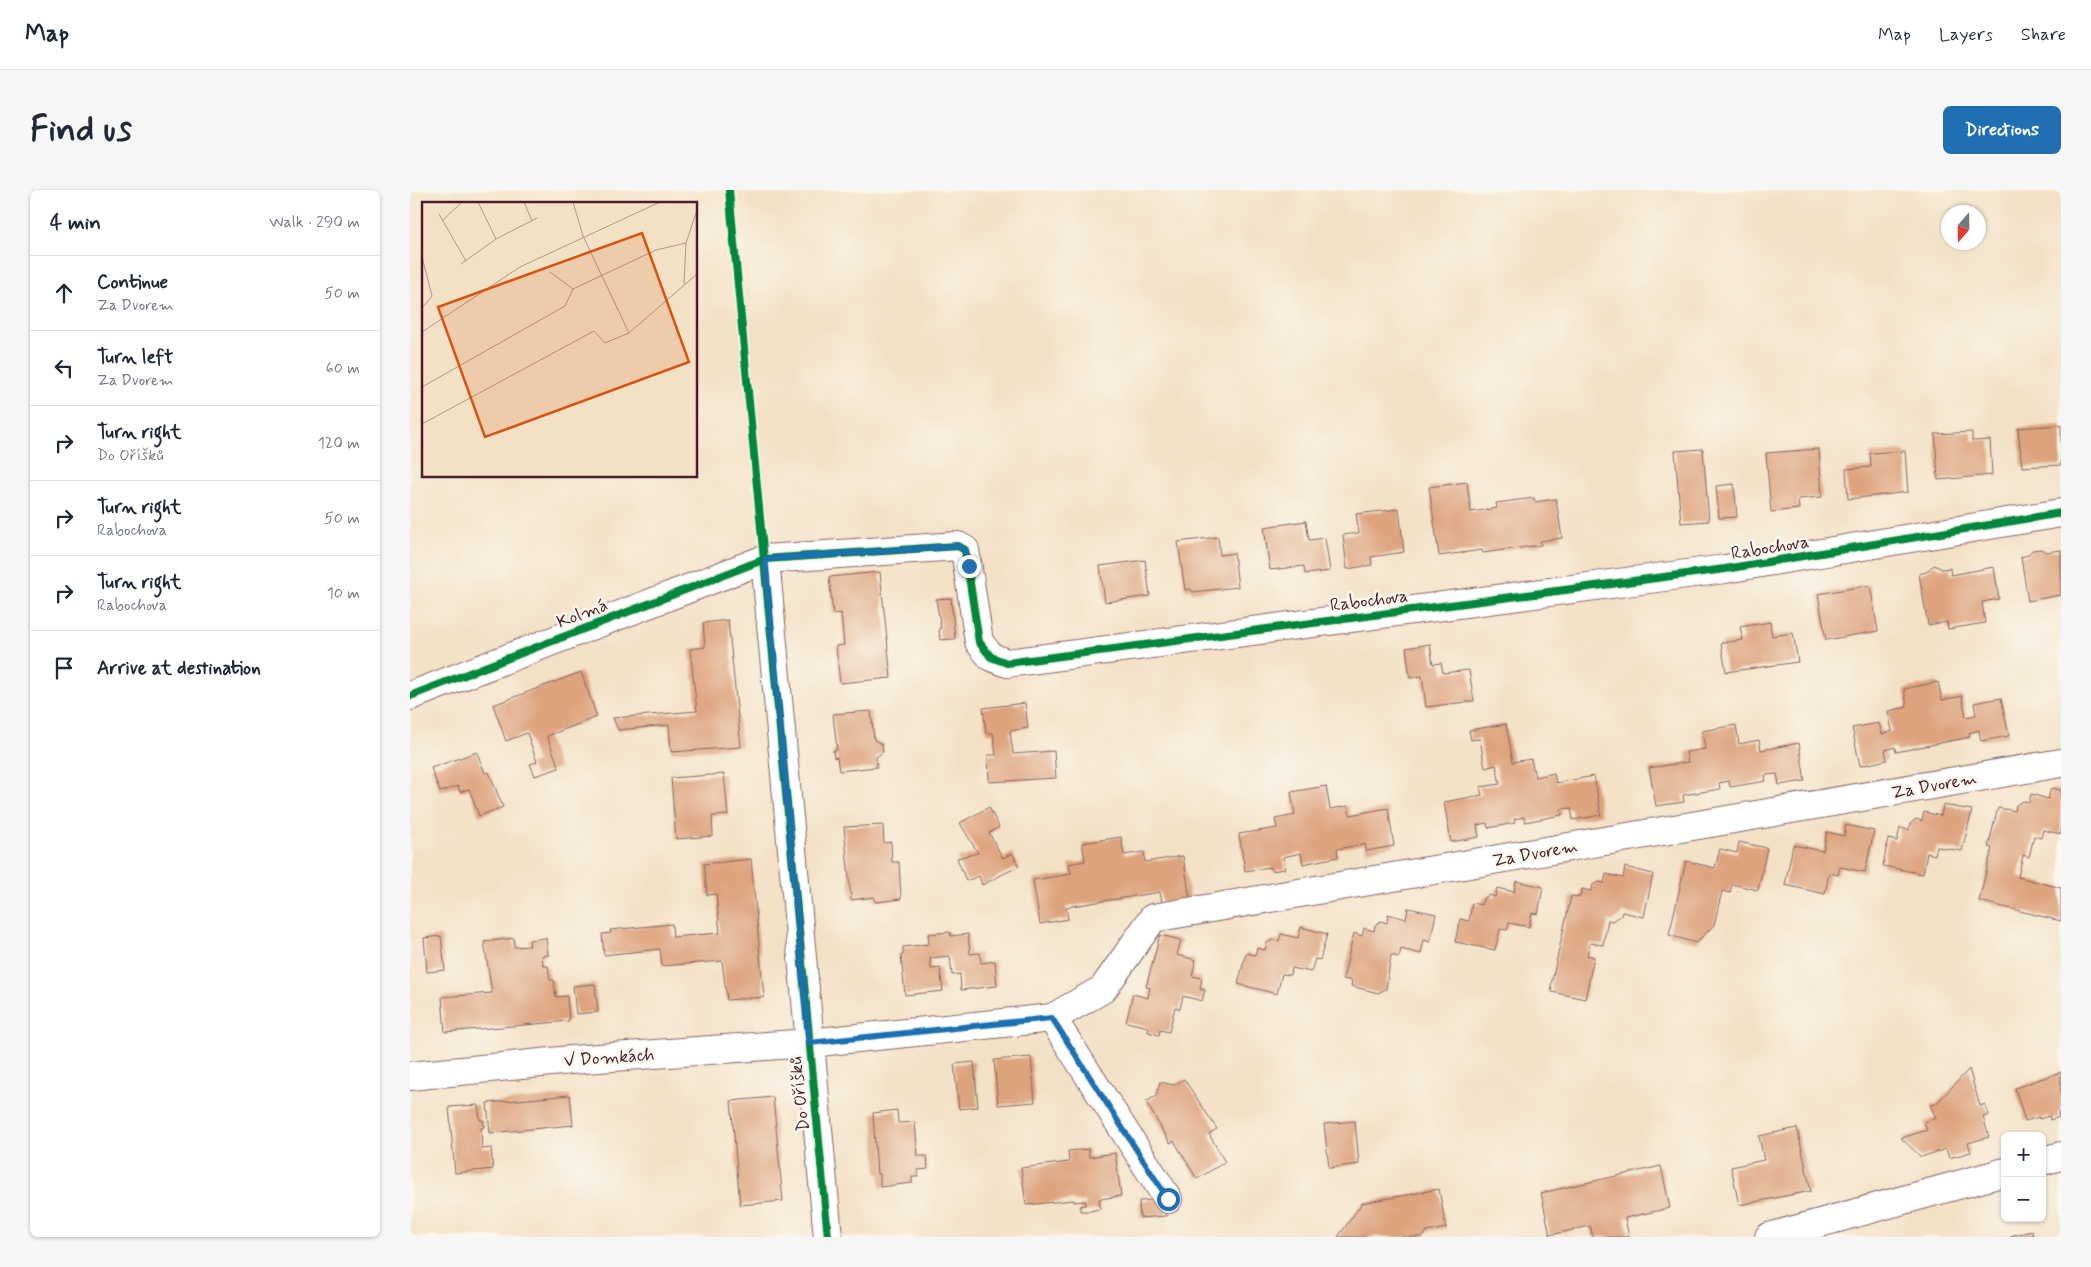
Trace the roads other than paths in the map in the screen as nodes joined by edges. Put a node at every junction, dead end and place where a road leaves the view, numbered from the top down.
1 (2061, 513) edge
2 (765, 559) junction
3 (410, 696) edge
4 (2061, 763) edge
5 (1052, 1018) junction
6 (809, 1043) junction
7 (410, 1076) edge
8 (2061, 1156) edge
9 (2046, 1161) edge
10 (2001, 1173) edge
11 (1168, 1199) dead end
12 (828, 1237) edge
13 (1769, 1237) edge

1 - 2 street, Rabochova
2 - 3 street, Kolmá
2 - 6 street, Do Oříšků
4 - 5 street, Za Dvorem
5 - 6 street, Za Dvorem
5 - 11 street
6 - 7 street, V Domkách
6 - 12 street, Do Oříšků
8 - 9 street
10 - 13 street

